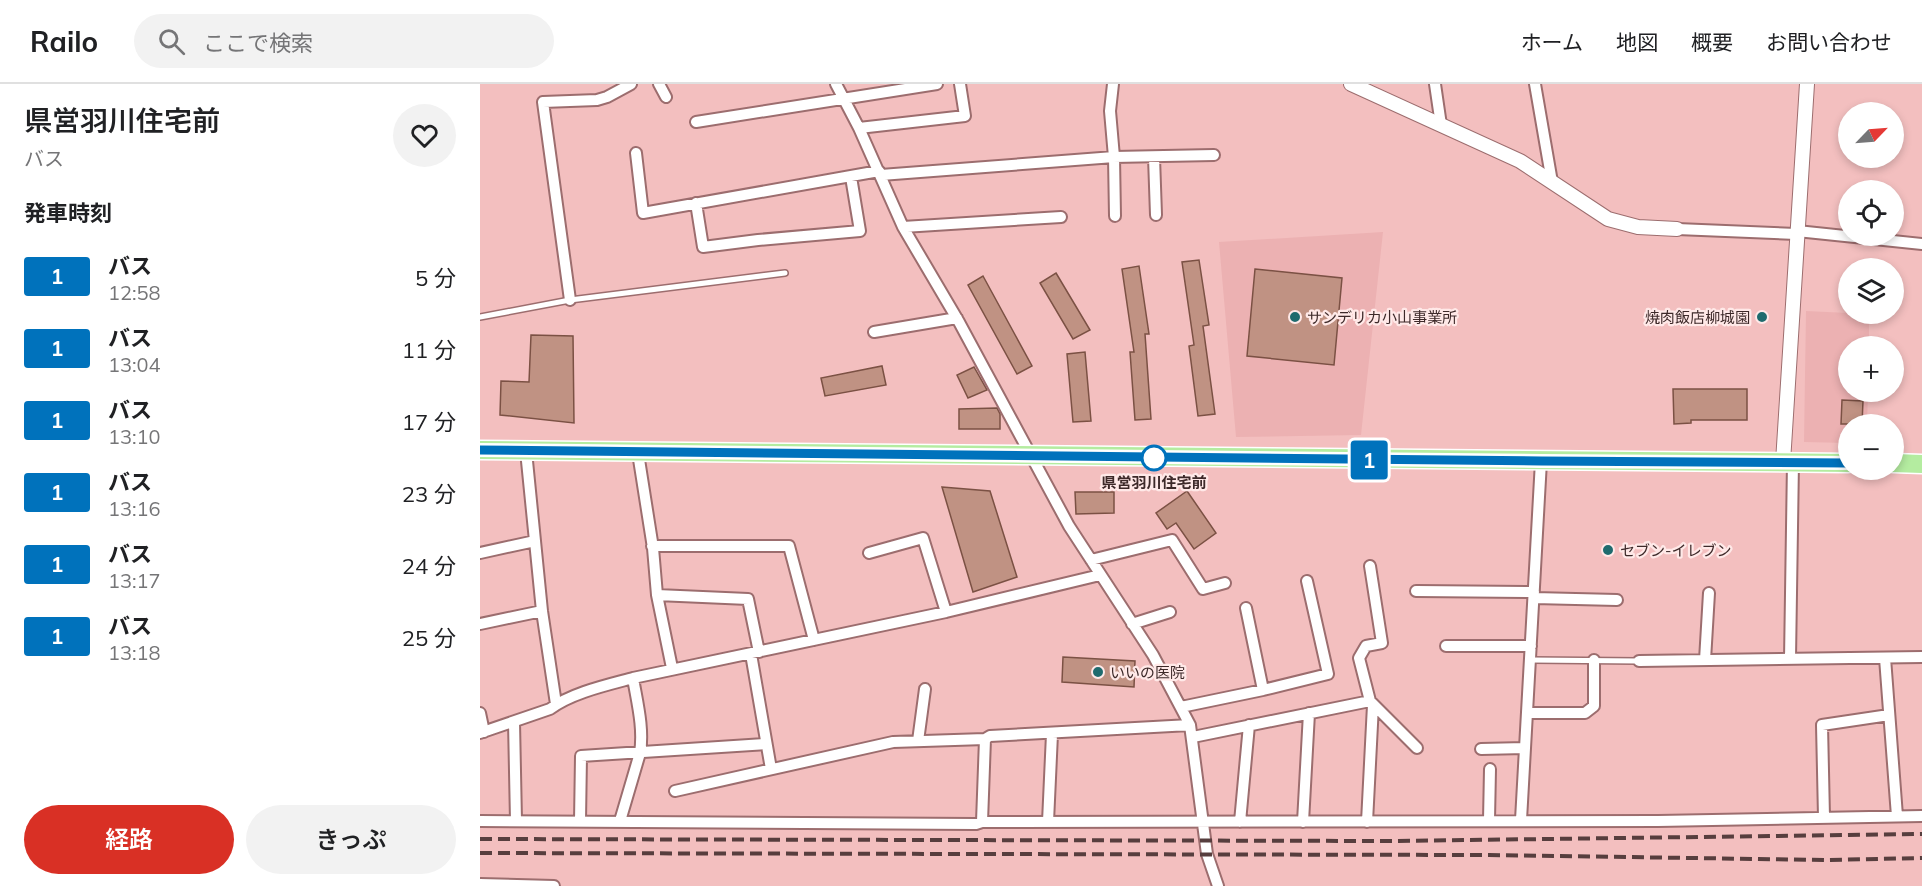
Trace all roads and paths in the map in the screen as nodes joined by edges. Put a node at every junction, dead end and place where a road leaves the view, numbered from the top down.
1 (631, 84) edge
2 (659, 84) edge
3 (836, 84) edge
4 (938, 84) edge
5 (960, 84) edge
6 (1113, 84) edge
7 (1351, 84) edge
8 (1436, 84) edge
9 (1535, 84) edge
10 (1807, 84) edge
11 (666, 97) dead end
12 (845, 99) junction
13 (696, 122) dead end
14 (1442, 125) junction
15 (859, 128) junction
16 (636, 153) dead end
17 (1214, 155) dead end
18 (1154, 157) junction
19 (1114, 158) junction
20 (880, 173) junction
21 (851, 177) junction
22 (1552, 182) junction
23 (696, 203) junction
24 (1156, 215) dead end
25 (1115, 216) dead end
26 (1061, 217) dead end
27 (903, 227) junction
28 (1677, 229) joint
29 (1797, 233) junction
30 (1922, 244) edge
31 (785, 273) dead end
32 (570, 300) junction
33 (480, 317) edge
34 (957, 318) junction
35 (874, 332) dead end
36 (480, 450) edge
37 (526, 451) junction
38 (638, 453) junction
39 (1033, 457) junction
40 (1541, 461) junction
41 (1788, 462) junction
42 (1838, 463) edge
43 (1904, 464) edge
44 (1922, 464) edge
45 (535, 541) junction
46 (652, 546) junction
47 (480, 553) edge
48 (869, 553) dead end
49 (1091, 560) junction
50 (1371, 566) dead end
51 (1100, 574) junction
52 (1307, 581) dead end
53 (1225, 583) dead end
54 (1416, 591) dead end
55 (1709, 593) dead end
56 (657, 595) junction
57 (1534, 595) junction
58 (1617, 600) dead end
59 (1246, 608) dead end
60 (542, 611) junction
61 (946, 612) junction
62 (1170, 612) dead end
63 (480, 624) edge
64 (1132, 624) junction
65 (814, 640) junction
66 (1446, 646) dead end
67 (1531, 646) junction
68 (755, 653) junction
69 (1922, 657) edge
70 (1885, 658) junction
71 (1790, 659) junction
72 (1531, 660) junction
73 (1594, 660) junction
74 (1704, 660) junction
75 (1639, 661) joint
76 (672, 668) junction
77 (633, 678) junction
78 (925, 689) dead end
79 (1263, 690) junction
80 (1372, 703) junction
81 (556, 704) junction
82 (1181, 707) junction
83 (480, 713) edge
84 (1309, 713) junction
85 (1527, 713) junction
86 (1889, 715) junction
87 (514, 722) junction
88 (1190, 725) junction
89 (1249, 725) junction
90 (482, 732) edge
91 (1052, 734) junction
92 (1193, 737) junction
93 (985, 739) junction
94 (918, 741) junction
95 (766, 744) junction
96 (1417, 748) dead end
97 (1525, 748) junction
98 (1482, 749) dead end
99 (640, 753) junction
100 (771, 769) junction
101 (1490, 769) dead end
102 (675, 791) dead end
103 (1897, 816) junction
104 (1922, 816) edge
105 (1824, 817) junction
106 (1489, 820) junction
107 (1521, 820) junction
108 (480, 821) edge
109 (516, 821) junction
110 (580, 821) junction
111 (620, 821) junction
112 (982, 822) junction
113 (1048, 822) junction
114 (1203, 822) junction
115 (1240, 822) junction
116 (1303, 822) junction
117 (1367, 822) junction
118 (480, 884) edge
119 (554, 886) edge
120 (1218, 886) edge

1 - 32 street
2 - 11 street
3 - 12 street
4 - 12 street
5 - 15 street
6 - 19 street
7 - 14 street
8 - 14 street
9 - 22 street
10 - 29 street
12 - 13 street
12 - 15 street
14 - 22 street
15 - 20 street
16 - 23 street
17 - 18 street
18 - 19 street
18 - 24 street
19 - 20 street
19 - 25 street
20 - 21 street
20 - 27 street
21 - 23 street
21 - 23 street
22 - 28 street
26 - 27 street
27 - 34 street
28 - 29 street
29 - 30 street
29 - 41 street
31 - 32 lane
32 - 33 lane
34 - 35 street
34 - 39 street
36 - 37 highway
37 - 38 highway
37 - 45 street
38 - 39 highway
38 - 46 street
39 - 40 highway
39 - 49 street
40 - 41 highway
40 - 57 street
41 - 42 highway
41 - 71 street
43 - 44 highway
45 - 47 street
45 - 60 street
46 - 56 street
46 - 65 street
48 - 61 street
49 - 51 street
49 - 53 street
50 - 80 street
51 - 61 street
51 - 64 street
52 - 79 street
54 - 57 street
55 - 74 street
56 - 68 street
56 - 76 street
57 - 58 street
57 - 67 street
59 - 79 street
60 - 63 street
60 - 81 street
61 - 65 street
62 - 64 street
64 - 82 street
65 - 68 street
66 - 67 street
67 - 72 street
68 - 76 street
68 - 95 street
69 - 70 street
70 - 71 street
70 - 86 street
71 - 74 street
72 - 73 lane
72 - 85 street
73 - 75 lane
73 - 85 street
74 - 75 street
76 - 77 street
77 - 81 street
77 - 99 street
78 - 94 street
79 - 82 street
80 - 84 street
80 - 96 street
80 - 117 street
81 - 87 street
82 - 88 street
83 - 90 street
84 - 89 street
84 - 116 street
85 - 97 street
86 - 103 street
86 - 105 street
87 - 90 street
87 - 109 street
88 - 91 street
88 - 92 street
89 - 92 street
89 - 115 street
91 - 93 street
91 - 113 street
92 - 114 street
93 - 94 street
93 - 112 street
94 - 100 street
95 - 99 street
95 - 100 street
97 - 98 street
97 - 107 street
99 - 110 street
99 - 111 street
100 - 102 street
101 - 106 street
103 - 104 street
103 - 105 street
105 - 107 street
106 - 107 street
106 - 117 street
108 - 109 street
109 - 110 street
110 - 111 street
111 - 112 street
112 - 113 street
113 - 114 street
114 - 115 street
114 - 120 street
115 - 116 street
116 - 117 street
118 - 119 street

